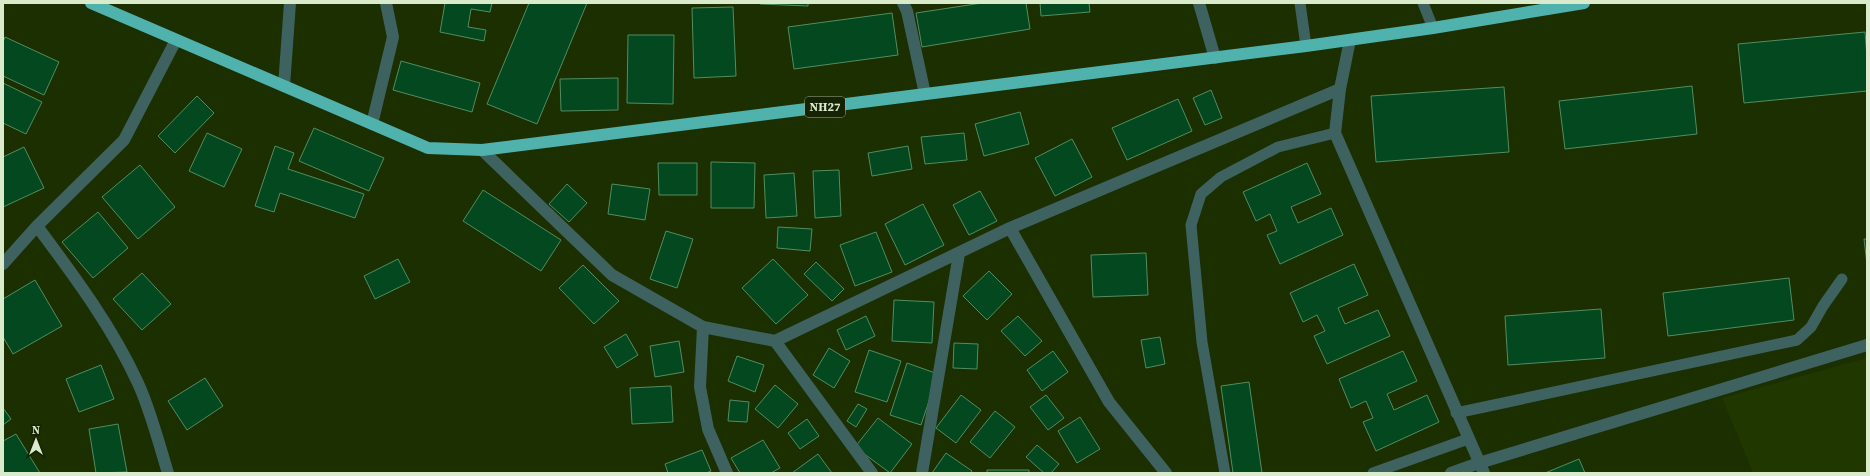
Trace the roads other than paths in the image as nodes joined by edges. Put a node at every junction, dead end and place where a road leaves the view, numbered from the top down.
1 (91, 3) edge
2 (290, 3) edge
3 (386, 3) edge
4 (903, 3) edge
5 (1199, 3) edge
6 (1300, 3) edge
7 (1423, 3) edge
8 (1584, 3) edge
9 (1433, 28) junction
10 (176, 40) junction
11 (1350, 40) junction
12 (1306, 46) junction
13 (1215, 58) junction
14 (284, 86) junction
15 (1340, 89) junction
16 (926, 94) junction
17 (372, 124) junction
18 (1335, 133) junction
19 (482, 150) junction
20 (37, 226) junction
21 (1010, 228) junction
22 (959, 254) junction
23 (3, 264) edge
24 (1842, 279) dead end
25 (703, 326) junction
26 (775, 341) junction
27 (1867, 345) edge
28 (1456, 413) junction
29 (1468, 439) junction
30 (1481, 468) edge
31 (168, 473) edge
32 (726, 473) edge
33 (872, 473) edge
34 (922, 473) edge
35 (1166, 473) edge
36 (1225, 473) edge
37 (1373, 473) edge
38 (1451, 473) edge

1 - 10 highway, NH27
2 - 14 street
3 - 17 street
4 - 16 street
5 - 13 street
6 - 12 lane
7 - 9 lane
8 - 9 highway, NH27
9 - 11 highway, NH27
10 - 14 highway, NH27
10 - 20 street
11 - 12 highway, NH27
11 - 15 street
12 - 13 highway, NH27
13 - 16 highway, NH27
14 - 17 highway, NH27
15 - 18 street
15 - 21 street
16 - 19 highway, NH27
17 - 19 highway, NH27
18 - 28 street
18 - 36 lane
19 - 25 street
20 - 23 street
20 - 31 street
21 - 22 street
21 - 35 street
22 - 26 street
22 - 34 street
24 - 28 lane
25 - 26 street
25 - 32 street
26 - 33 street
27 - 30 street
28 - 29 street
29 - 30 street
29 - 37 lane
30 - 38 street

